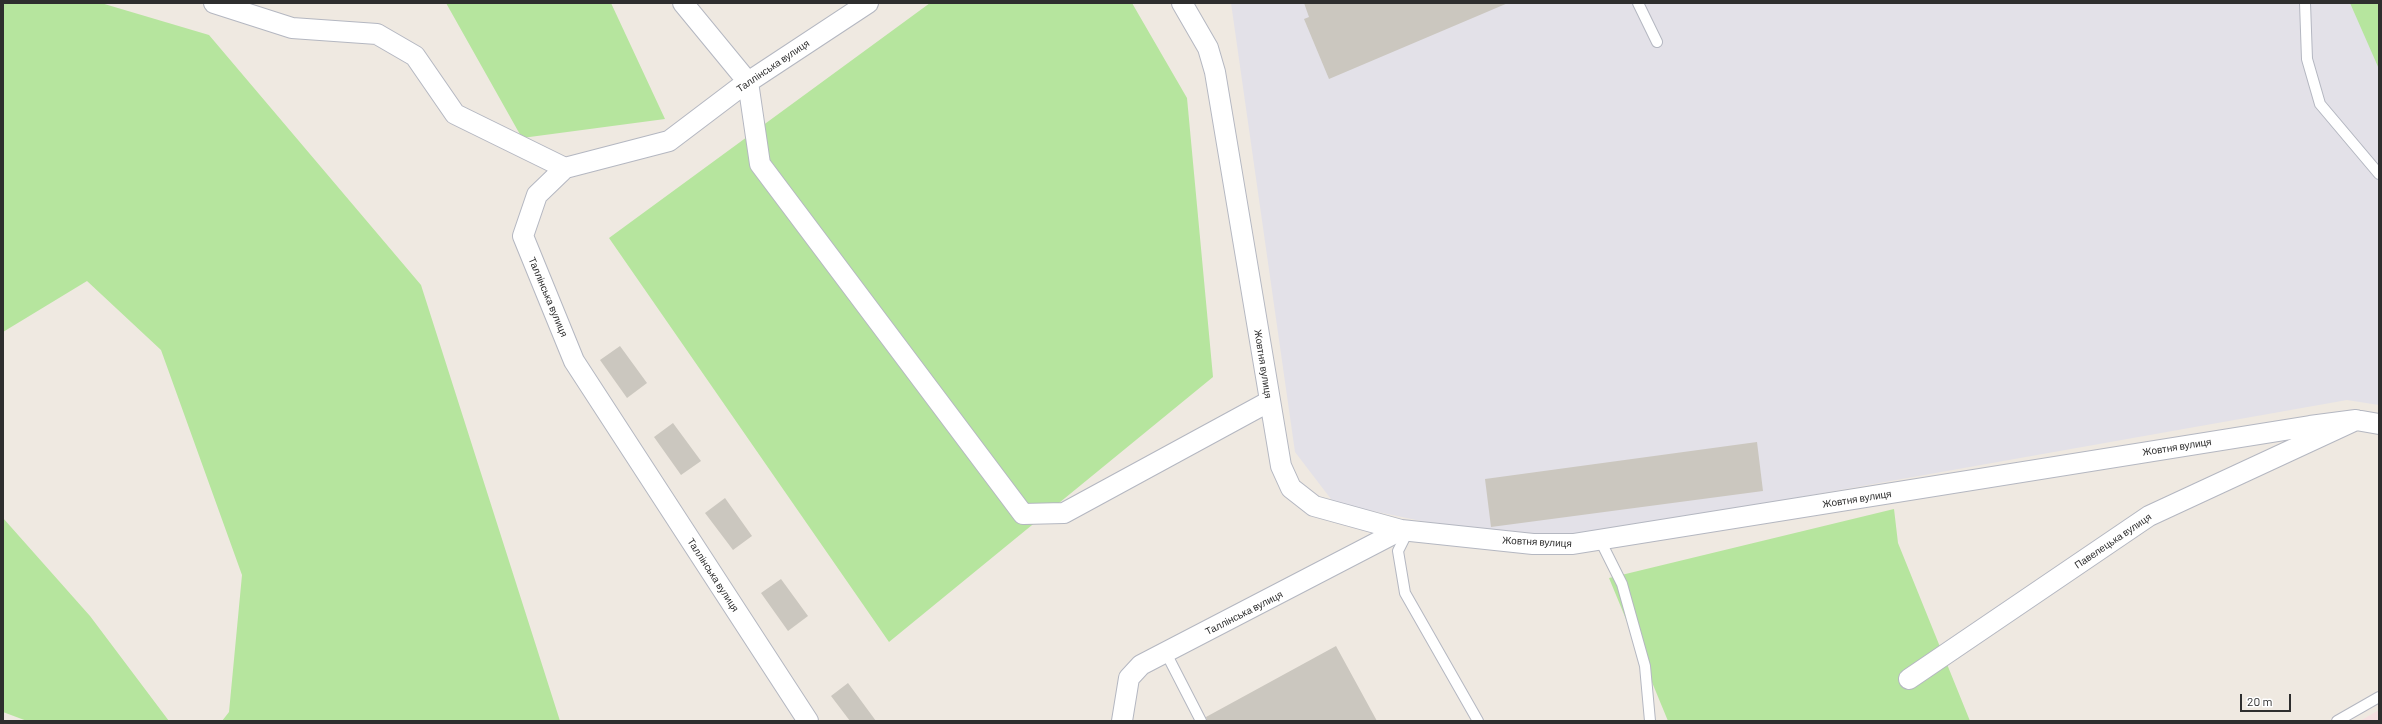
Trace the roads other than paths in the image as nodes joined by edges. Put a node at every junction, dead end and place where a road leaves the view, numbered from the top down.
1 (214, 3) edge
2 (683, 3) edge
3 (868, 3) edge
4 (1182, 3) edge
5 (1638, 3) edge
6 (2305, 3) edge
7 (1657, 42) dead end
8 (748, 82) junction
9 (565, 168) junction
10 (2379, 174) edge
11 (1270, 401) junction
12 (2356, 420) junction
13 (2379, 424) edge
14 (1405, 530) junction
15 (1600, 540) junction
16 (1166, 653) junction
17 (1909, 679) dead end
18 (2379, 697) edge
19 (808, 721) edge
20 (1122, 721) edge
21 (1201, 721) edge
22 (1478, 721) edge
23 (1650, 721) edge
24 (2337, 721) edge

1 - 9 street
2 - 8 street
3 - 8 street, Таллінська вулиця
4 - 11 street, Жовтня вулиця
5 - 7 lane
6 - 10 lane
8 - 9 street, Таллінська вулиця
8 - 11 street
9 - 19 street, Таллінська вулиця
11 - 14 street, Жовтня вулиця
12 - 13 street
12 - 15 street, Жовтня вулиця
12 - 17 street, Павелецька вулиця
14 - 15 street, Жовтня вулиця
14 - 16 street, Таллінська вулиця
14 - 22 lane
15 - 23 lane
16 - 20 street, Таллінська вулиця
16 - 21 lane
18 - 24 lane

